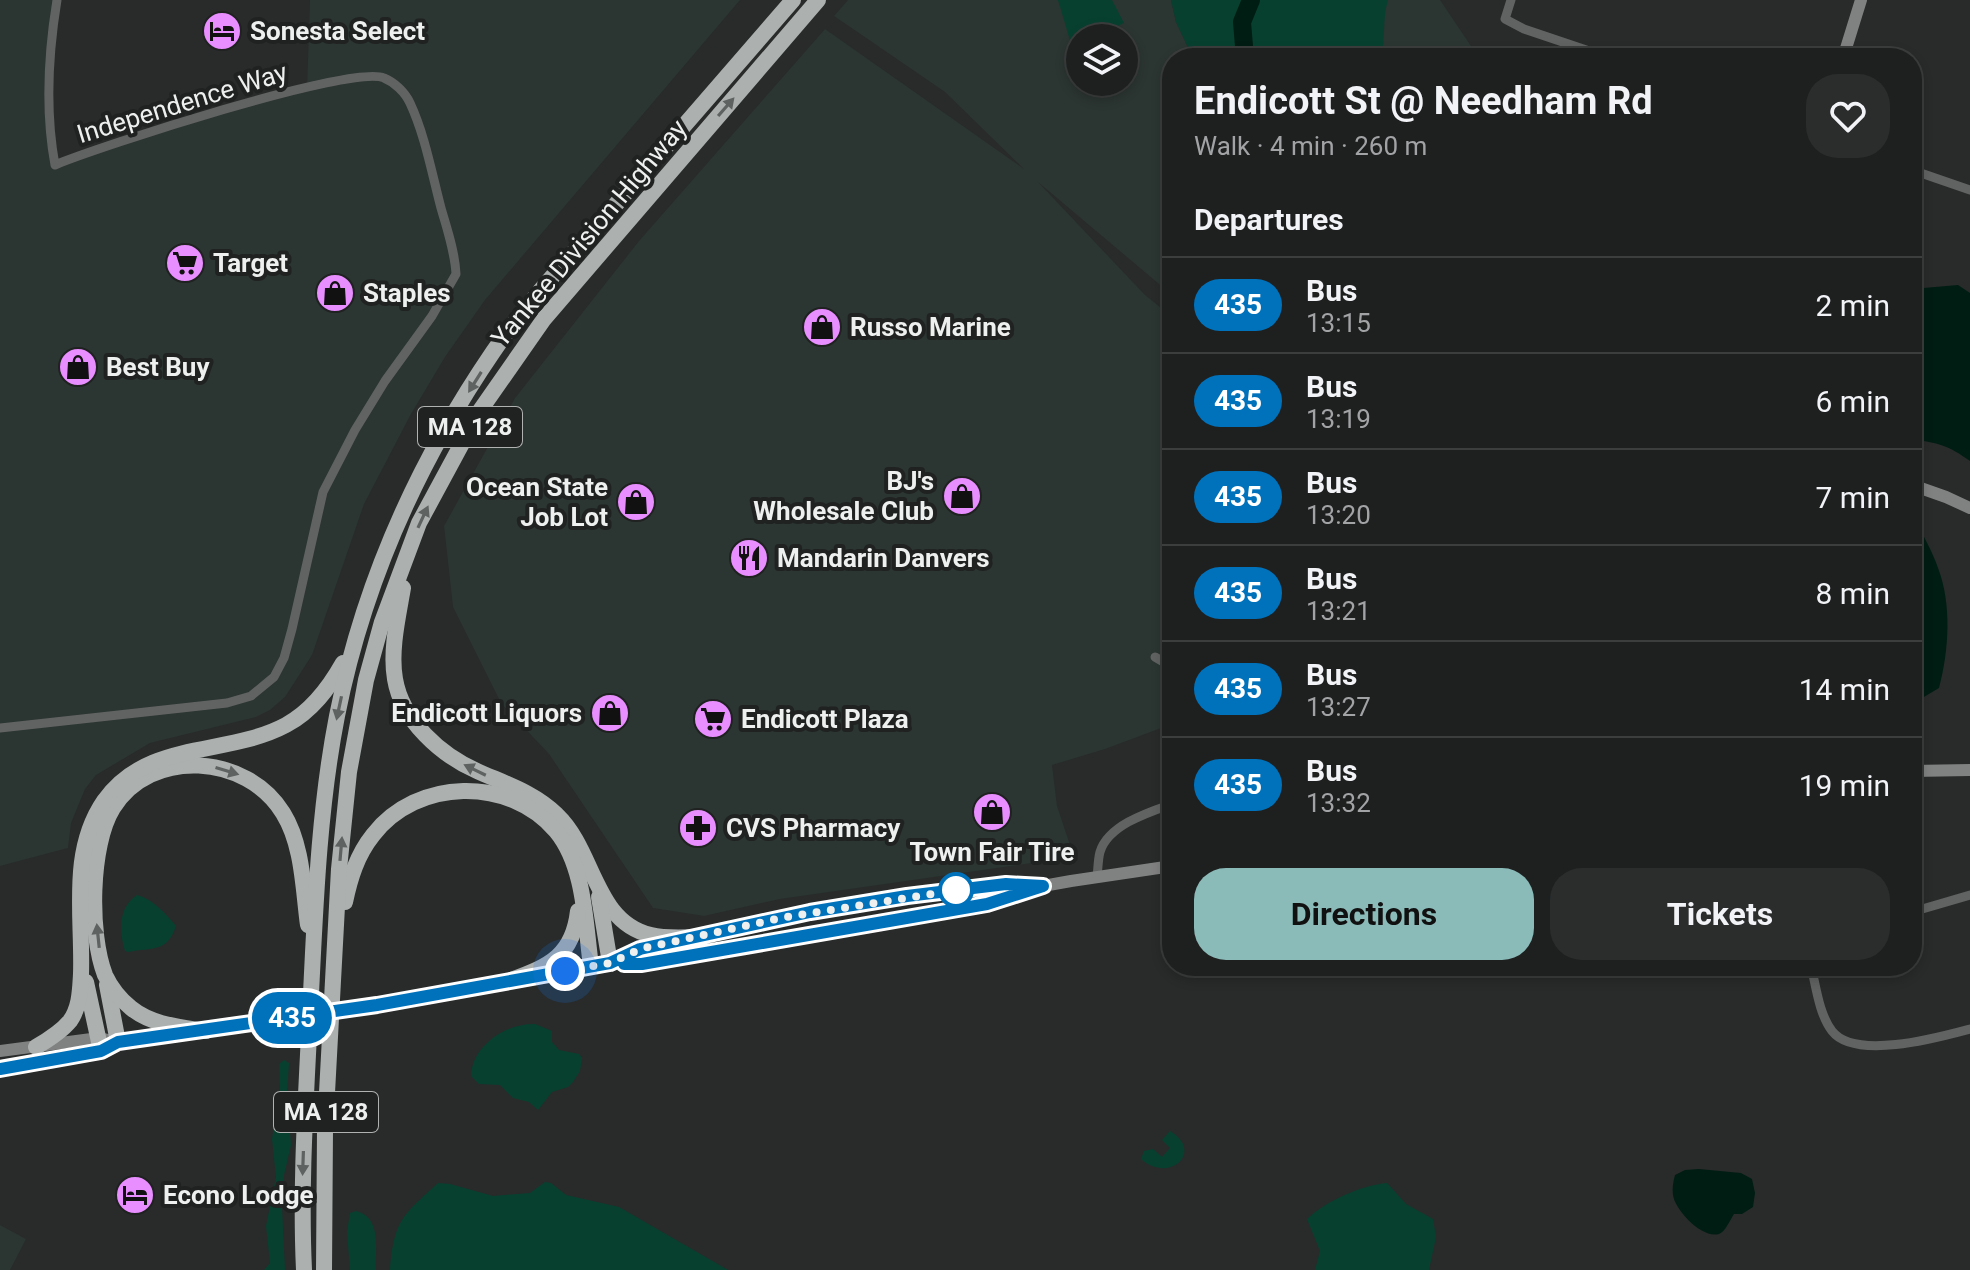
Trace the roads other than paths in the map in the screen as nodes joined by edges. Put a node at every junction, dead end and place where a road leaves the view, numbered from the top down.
1 (57, 0) edge
2 (793, 0) edge
3 (818, 0) edge
4 (1511, 0) edge
5 (1861, 0) edge
6 (1580, 48) edge
7 (1846, 48) edge
8 (1922, 173) edge
9 (1970, 190) edge
10 (1922, 489) edge
11 (1970, 508) edge
12 (408, 553) junction
13 (358, 633) junction
14 (1155, 657) dead end
15 (1162, 661) edge
16 (0, 728) edge
17 (1970, 770) edge
18 (1922, 771) edge
19 (1162, 808) edge
20 (1162, 867) edge
21 (1097, 877) junction
22 (596, 882) junction
23 (579, 885) junction
24 (1043, 886) junction
25 (1970, 895) edge
26 (1922, 909) edge
27 (700, 937) junction
28 (334, 955) junction
29 (313, 957) junction
30 (81, 961) junction
31 (610, 963) junction
32 (591, 966) junction
33 (104, 973) junction
34 (1813, 976) edge
35 (511, 980) junction
36 (1970, 1029) edge
37 (206, 1031) junction
38 (118, 1042) junction
39 (100, 1044) junction
40 (36, 1047) junction
41 (0, 1051) edge
42 (0, 1069) edge
43 (304, 1270) edge
44 (324, 1270) edge

1 - 16 street, Independence Way
2 -> 13 highway, Yankee Division Highway / MA 128
12 -> 3 highway, Yankee Division Highway / MA 128
4 - 6 street
5 - 7 main road
8 - 9 street
10 - 11 main road
22 -> 12 highway
28 -> 12 highway, Yankee Division Highway / MA 128
13 -> 29 highway, Yankee Division Highway / MA 128
13 - 30 highway
14 - 15 street
17 - 18 main road
19 - 21 street
20 - 21 main road
21 - 24 main road
22 - 27 highway
22 - 31 highway
23 - 28 highway
23 - 32 highway
23 - 35 highway
24 - 27 main road
24 - 31 main road
25 - 26 street
27 - 31 main road
28 - 44 highway, Yankee Division Highway / MA 128
33 -> 29 highway
29 -> 43 highway, Yankee Division Highway / MA 128
30 - 39 highway
30 - 40 highway
31 - 32 main road
32 - 35 main road
33 - 37 highway
33 - 38 highway
34 - 36 street
35 - 37 main road, bridge
37 - 38 main road
38 - 39 main road
39 - 40 main road
39 - 42 main road
40 - 41 main road

